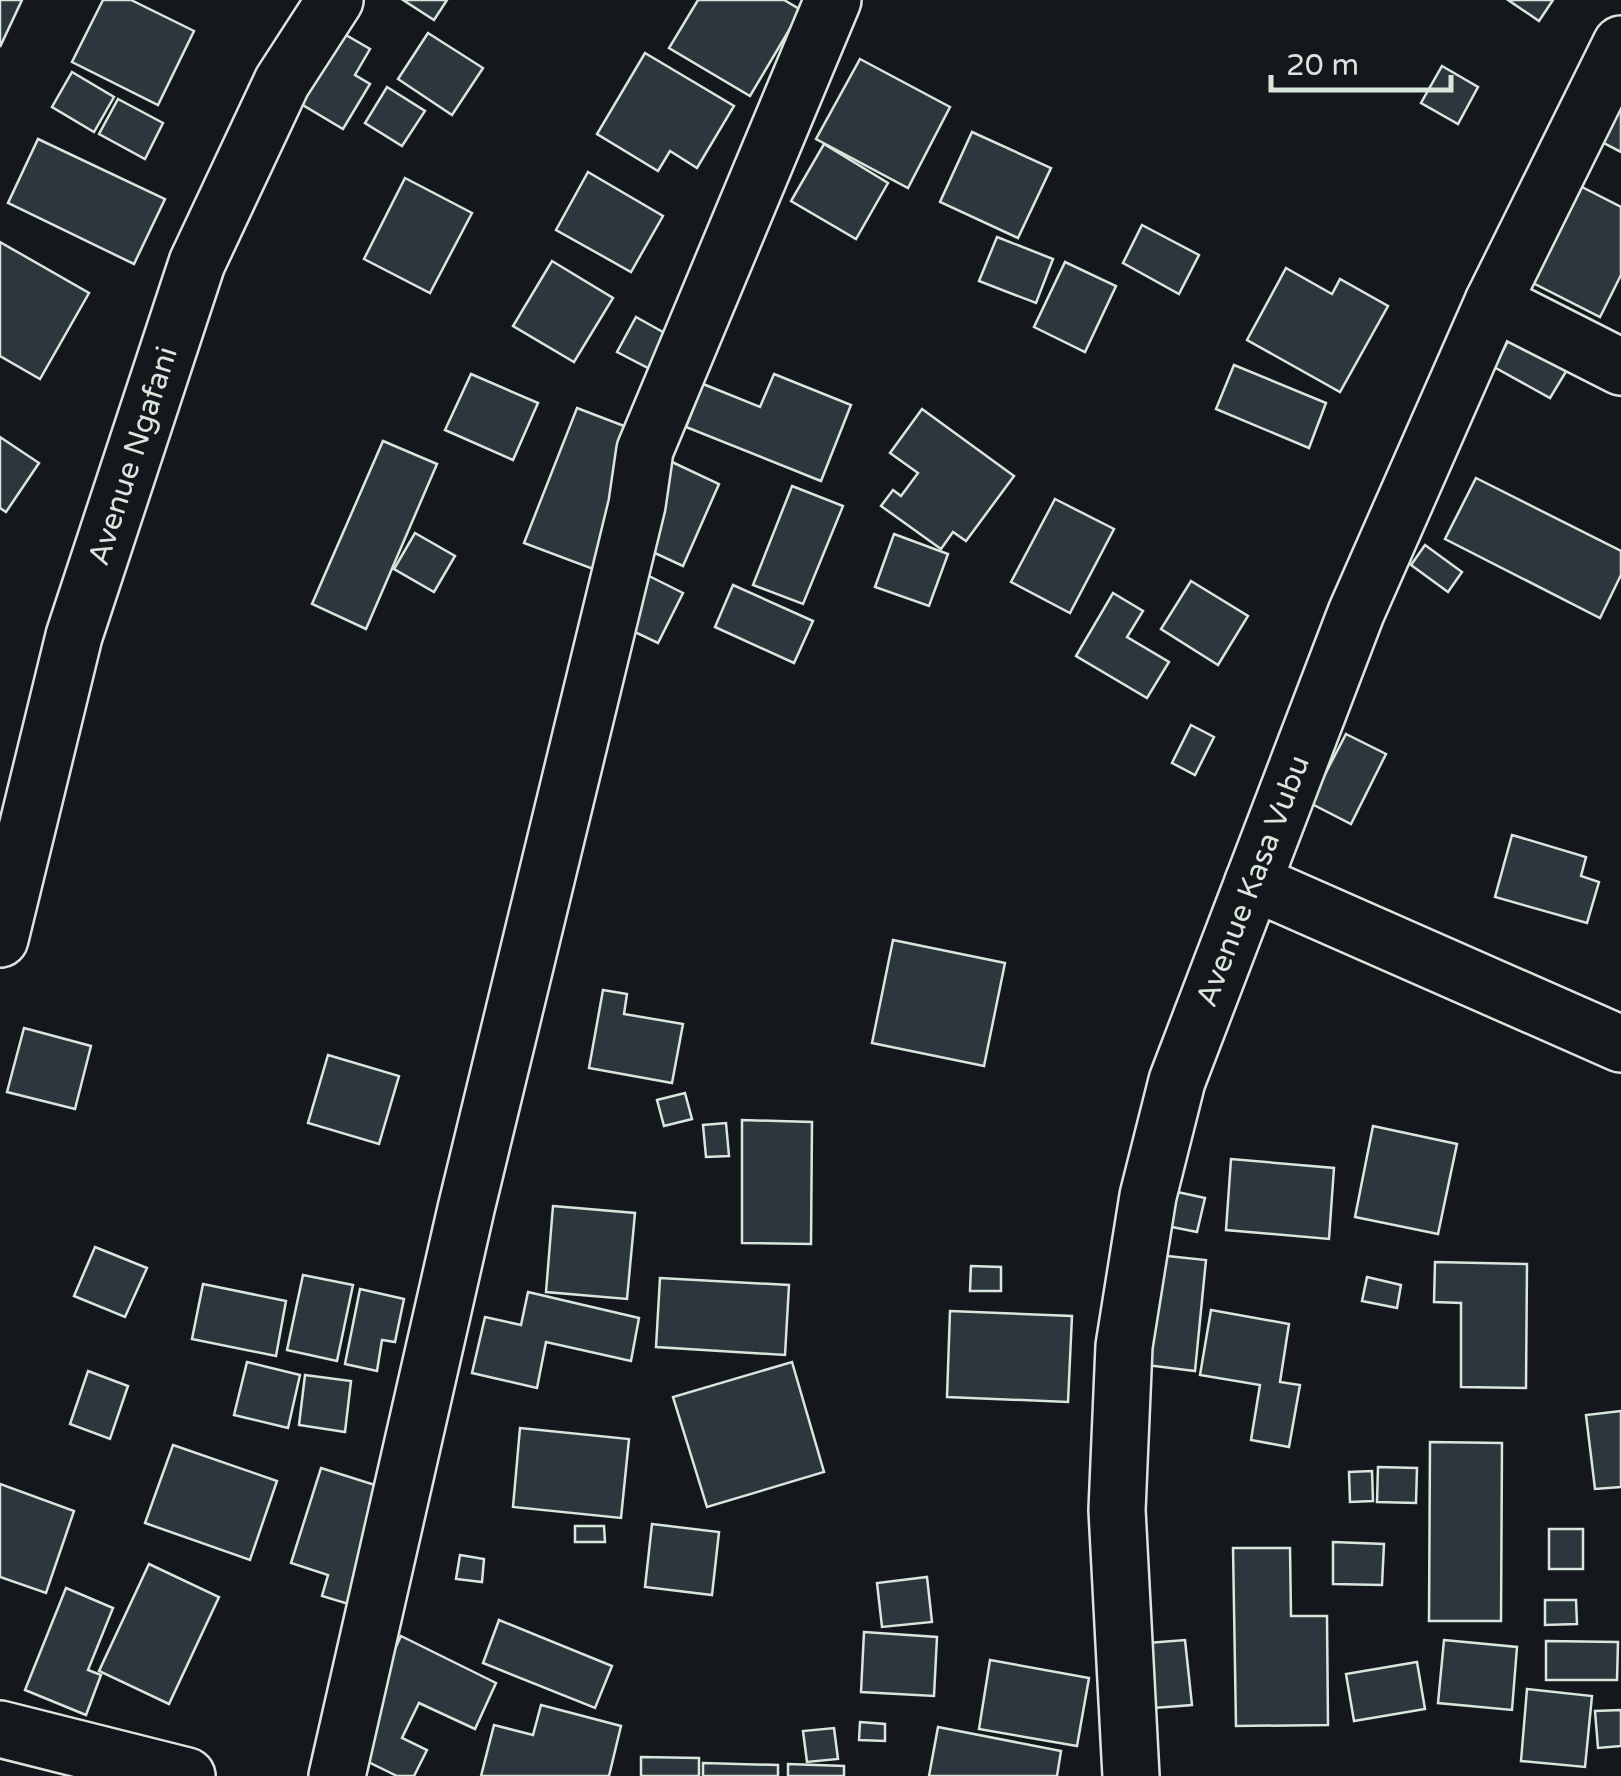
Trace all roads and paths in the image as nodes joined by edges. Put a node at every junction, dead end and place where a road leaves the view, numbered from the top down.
1 (336, 0) edge
2 (833, 0) edge
3 (1621, 44) edge
4 (1493, 302) junction
5 (1621, 367) edge
6 (1253, 882) junction
7 (0, 939) edge
8 (1621, 1044) edge
9 (0, 1728) edge
10 (186, 1776) edge
11 (337, 1776) edge
12 (1131, 1776) edge

1 - 7 street, Avenue Ngafani
2 - 11 street
3 - 4 street, Avenue Kasa Vubu
4 - 5 street
4 - 6 street, Avenue Kasa Vubu
6 - 8 street
6 - 12 street, Avenue Kasa Vubu
9 - 10 street

